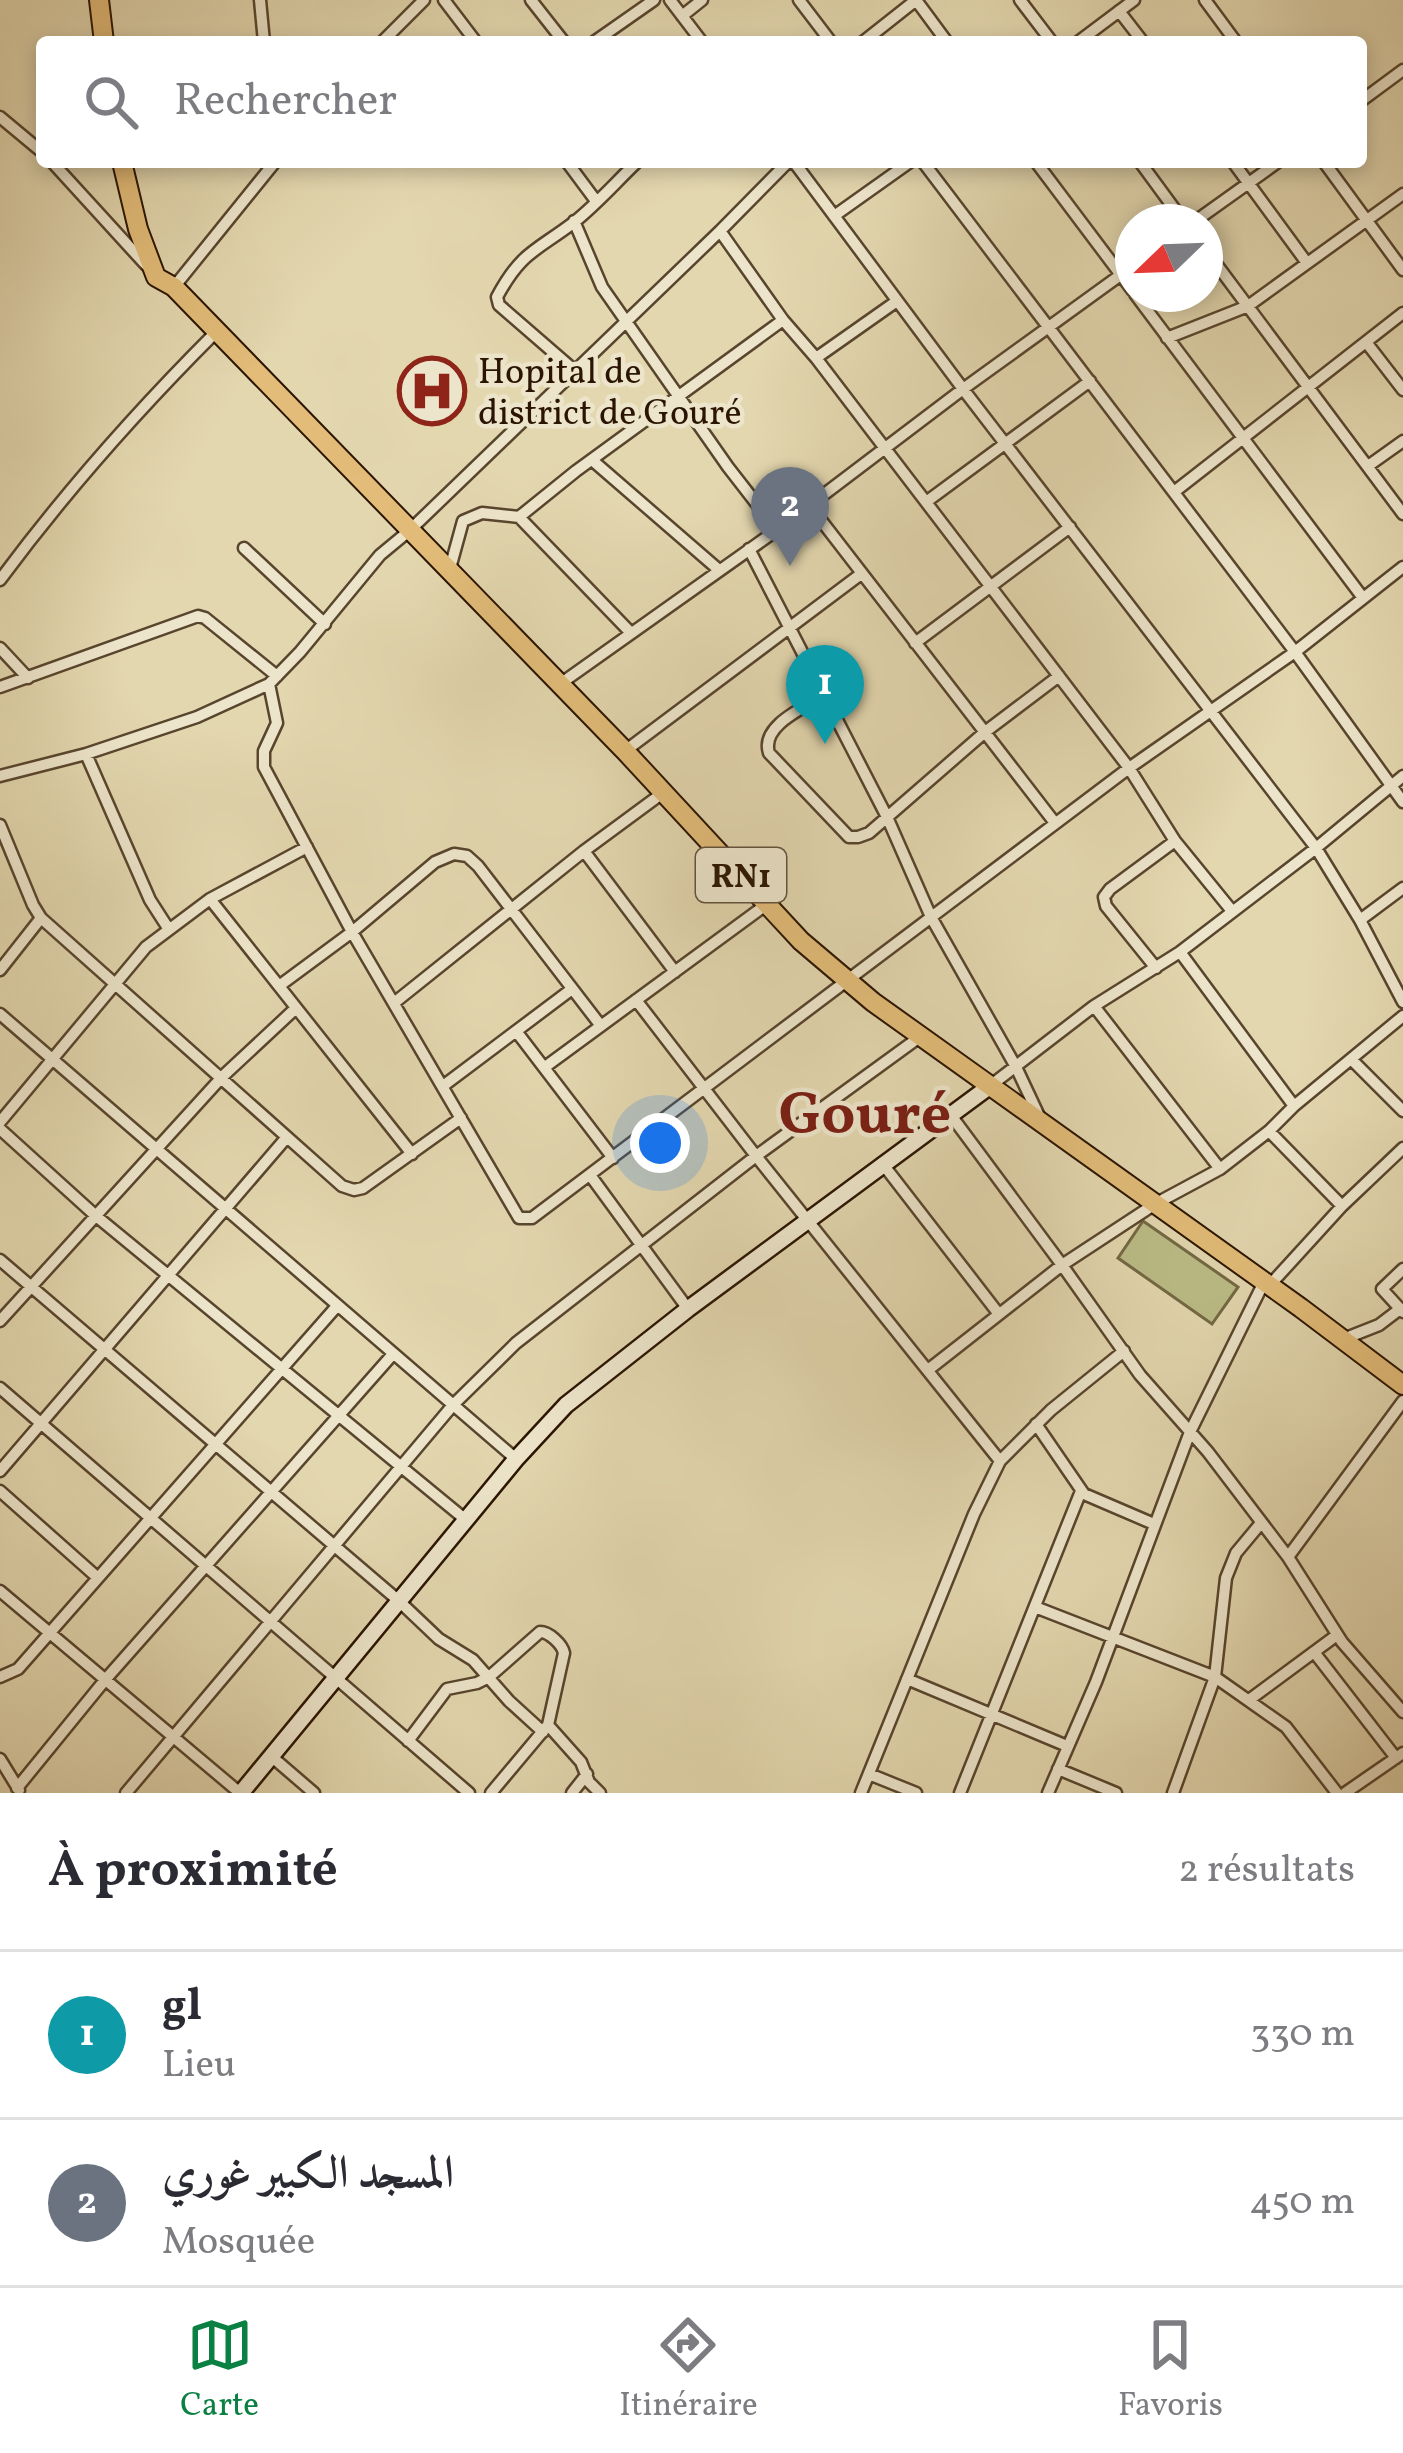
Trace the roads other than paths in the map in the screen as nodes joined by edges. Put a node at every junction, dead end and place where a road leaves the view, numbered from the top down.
1 (99, 0) edge
2 (260, 0) edge
3 (424, 0) edge
4 (444, 0) edge
5 (531, 0) edge
6 (654, 0) edge
7 (670, 0) edge
8 (703, 0) edge
9 (799, 0) edge
10 (916, 0) edge
11 (1020, 0) edge
12 (1134, 0) edge
13 (1204, 0) edge
14 (1120, 11) junction
15 (682, 16) junction
16 (103, 36) edge
17 (263, 36) edge
18 (388, 36) edge
19 (471, 36) edge
20 (558, 36) edge
21 (603, 36) edge
22 (697, 36) edge
23 (826, 36) edge
24 (871, 36) edge
25 (943, 36) edge
26 (1047, 36) edge
27 (1086, 36) edge
28 (1139, 36) edge
29 (1231, 36) edge
30 (1403, 70) edge
31 (1367, 97) edge
32 (0, 117) edge
33 (15, 131) junction
34 (0, 132) edge
35 (36, 147) edge
36 (57, 168) edge
37 (123, 168) edge
38 (270, 168) edge
39 (571, 168) edge
40 (631, 168) edge
41 (784, 168) edge
42 (795, 168) edge
43 (902, 168) edge
44 (928, 168) edge
45 (1041, 168) edge
46 (1144, 168) edge
47 (1238, 168) edge
48 (1270, 168) edge
49 (1328, 168) edge
50 (1249, 183) junction
51 (1403, 194) edge
52 (596, 201) junction
53 (1171, 204) edge
54 (1219, 204) edge
55 (834, 216) junction
56 (574, 221) junction
57 (1367, 221) junction
58 (720, 231) junction
59 (1307, 263) junction
60 (1115, 267) edge
61 (1403, 270) edge
62 (1223, 273) edge
63 (156, 277) junction
64 (1115, 279) edge
65 (174, 287) junction
66 (897, 301) junction
67 (1248, 306) junction
68 (1148, 312) edge
69 (1403, 313) edge
70 (783, 320) junction
71 (628, 321) junction
72 (1049, 327) junction
73 (216, 332) junction
74 (1167, 338) junction
75 (1366, 342) junction
76 (816, 358) junction
77 (575, 371) junction
78 (1090, 381) junction
79 (1309, 387) junction
80 (963, 389) junction
81 (1403, 390) edge
82 (680, 397) junction
83 (1243, 440) junction
84 (1403, 441) edge
85 (1005, 443) junction
86 (885, 448) junction
87 (592, 460) junction
88 (1368, 466) junction
89 (1174, 492) junction
90 (926, 502) junction
91 (810, 506) junction
92 (1403, 514) edge
93 (519, 517) junction
94 (1070, 527) junction
95 (777, 530) junction
96 (409, 531) junction
97 (244, 548) dead end
98 (749, 549) junction
99 (1403, 567) edge
100 (719, 570) junction
101 (449, 572) junction
102 (861, 574) junction
103 (0, 580) edge
104 (990, 586) junction
105 (1363, 598) junction
106 (325, 624) junction
107 (790, 626) junction
108 (631, 633) junction
109 (915, 644) junction
110 (0, 648) edge
111 (1294, 652) junction
112 (1059, 676) junction
113 (28, 678) junction
114 (273, 680) junction
115 (560, 684) junction
116 (0, 687) edge
117 (826, 694) junction
118 (1210, 711) junction
119 (985, 732) junction
120 (625, 751) junction
121 (86, 754) junction
122 (1129, 768) junction
123 (0, 776) edge
124 (1403, 776) edge
125 (1390, 785) junction
126 (664, 792) junction
127 (1403, 802) edge
128 (887, 818) junction
129 (1055, 823) junction
130 (0, 825) edge
131 (1175, 841) junction
132 (307, 847) junction
133 (1316, 848) junction
134 (584, 851) junction
135 (1403, 888) edge
136 (210, 899) junction
137 (767, 904) junction
138 (511, 910) junction
139 (1232, 911) junction
140 (41, 917) junction
141 (931, 917) junction
142 (1360, 920) junction
143 (168, 928) junction
144 (352, 932) junction
145 (1180, 952) junction
146 (1156, 968) junction
147 (0, 970) edge
148 (675, 972) junction
149 (848, 982) junction
150 (115, 984) junction
151 (279, 986) junction
152 (572, 989) junction
153 (636, 1000) junction
154 (1403, 1002) edge
155 (394, 1003) junction
156 (1094, 1006) junction
157 (296, 1008) junction
158 (0, 1014) edge
159 (1403, 1016) edge
160 (601, 1026) junction
161 (516, 1031) junction
162 (921, 1036) junction
163 (52, 1060) junction
164 (1352, 1060) junction
165 (545, 1067) junction
166 (1016, 1067) junction
167 (222, 1077) junction
168 (442, 1086) junction
169 (990, 1086) junction
170 (705, 1089) junction
171 (1294, 1106) junction
172 (1403, 1111) edge
173 (950, 1114) junction
174 (461, 1118) junction
175 (1043, 1125) junction
176 (0, 1126) edge
177 (1270, 1131) junction
178 (287, 1137) junction
179 (1403, 1148) edge
180 (155, 1150) junction
181 (412, 1154) junction
182 (756, 1156) junction
183 (614, 1157) junction
184 (882, 1163) junction
185 (1220, 1169) junction
186 (590, 1175) junction
187 (1155, 1204) junction
188 (1342, 1207) junction
189 (225, 1210) junction
190 (96, 1216) junction
191 (809, 1219) junction
192 (642, 1244) junction
193 (0, 1260) edge
194 (1063, 1265) junction
195 (1403, 1269) edge
196 (168, 1275) junction
197 (1266, 1284) junction
198 (31, 1287) junction
199 (337, 1306) junction
200 (688, 1309) junction
201 (1401, 1311) edge
202 (998, 1313) junction
203 (0, 1322) edge
204 (1341, 1340) junction
205 (104, 1349) junction
206 (1124, 1351) junction
207 (393, 1354) junction
208 (282, 1370) junction
209 (928, 1370) junction
210 (1403, 1384) edge
211 (0, 1388) edge
212 (1403, 1401) edge
213 (453, 1405) junction
214 (339, 1416) junction
215 (41, 1422) junction
216 (1036, 1424) junction
217 (1190, 1432) junction
218 (216, 1446) junction
219 (516, 1459) junction
220 (1000, 1461) junction
221 (400, 1467) junction
222 (0, 1471) edge
223 (0, 1491) edge
224 (1081, 1491) junction
225 (270, 1493) junction
226 (152, 1517) junction
227 (466, 1520) junction
228 (1261, 1523) junction
229 (1154, 1524) junction
230 (334, 1548) junction
231 (1288, 1558) junction
232 (205, 1564) junction
233 (98, 1578) junction
234 (0, 1591) edge
235 (399, 1601) junction
236 (1035, 1606) junction
237 (271, 1622) junction
238 (50, 1633) junction
239 (1337, 1635) junction
240 (1112, 1637) junction
241 (1314, 1652) junction
242 (0, 1677) edge
243 (489, 1677) junction
244 (1215, 1677) junction
245 (907, 1679) junction
246 (105, 1680) junction
247 (335, 1680) junction
248 (1249, 1700) junction
249 (1403, 1712) edge
250 (992, 1715) junction
251 (545, 1728) junction
252 (173, 1737) junction
253 (408, 1741) junction
254 (1067, 1746) junction
255 (1400, 1755) edge
256 (271, 1756) junction
257 (0, 1759) edge
258 (1058, 1768) junction
259 (586, 1774) junction
260 (869, 1774) junction
261 (19, 1790) edge
262 (126, 1793) edge
263 (240, 1793) edge
264 (314, 1793) edge
265 (469, 1793) edge
266 (491, 1793) edge
267 (572, 1793) edge
268 (600, 1793) edge
269 (861, 1793) edge
270 (916, 1793) edge
271 (960, 1793) edge
272 (1048, 1793) edge
273 (1116, 1793) edge
274 (1173, 1793) edge
275 (1341, 1793) edge

1 - 16 highway
2 - 17 street
3 - 18 street
4 - 19 street
5 - 20 street
6 - 21 street
7 - 15 street
8 - 15 street
9 - 23 street
10 - 24 street
10 - 25 street
11 - 26 street
12 - 14 street
13 - 29 street
14 - 27 street
14 - 28 street
15 - 22 street
30 - 31 street
32 - 33 street
33 - 34 street
33 - 35 street
36 - 63 street
37 - 63 highway
38 - 65 street
39 - 52 street
40 - 52 street
41 - 58 street
42 - 55 street
43 - 55 street
44 - 72 street
45 - 60 street
46 - 53 street
47 - 50 street
48 - 50 street
49 - 57 street
50 - 54 street
50 - 59 street
51 - 57 street
52 - 56 street
55 - 66 street
56 - 71 street
56 - 77 street
57 - 59 street
57 - 61 street
58 - 70 street
58 - 71 street
59 - 67 street
62 - 67 street
63 - 65 highway, RN1
64 - 72 street
65 - 73 highway, RN1
66 - 76 street
66 - 80 street
67 - 74 street
67 - 79 street
68 - 74 street
69 - 75 street
70 - 76 street
70 - 82 street
71 - 77 street
71 - 82 street
72 - 78 street
72 - 80 street
73 - 96 highway, RN1
73 - 103 street
74 - 83 street
75 - 79 street
75 - 81 street
76 - 86 street
77 - 96 street
78 - 85 street
78 - 89 street
79 - 83 street
79 - 88 street
80 - 85 street
80 - 86 street
82 - 87 street
82 - 95 street
83 - 89 street
83 - 105 street
84 - 88 street
85 - 90 street
85 - 94 street
86 - 90 street
86 - 91 street
87 - 93 street
87 - 100 street
88 - 92 street
89 - 111 street
90 - 104 street
91 - 95 street
91 - 102 street
93 - 101 street
93 - 108 street
94 - 104 street
94 - 118 street
95 - 98 street
96 - 101 highway, RN1
96 - 106 street
97 - 106 street
98 - 100 street
98 - 107 street
99 - 105 street
100 - 108 street
101 - 115 highway, RN1
102 - 107 street
102 - 109 street
104 - 109 street
104 - 112 street
105 - 111 street
106 - 114 street
107 - 117 street
107 - 120 street
108 - 115 street
109 - 119 street
110 - 113 street
111 - 118 street
111 - 125 street
112 - 119 street
112 - 122 street
113 - 114 street
113 - 116 street
114 - 121 street
114 - 132 street
115 - 120 highway, RN1
117 - 128 street
117 - 128 street
118 - 122 street
118 - 133 street
119 - 128 street
119 - 129 street
120 - 126 highway, RN1
121 - 123 street
121 - 143 street
122 - 129 street
122 - 131 street
124 - 125 street
125 - 127 street
125 - 133 street
126 - 134 street
126 - 137 highway, RN1
128 - 141 street
129 - 141 street
130 - 140 street
131 - 139 street
131 - 146 street
132 - 136 street
132 - 144 street
133 - 139 street
133 - 142 street
134 - 138 street
134 - 148 street
135 - 142 street
136 - 143 street
136 - 151 street
137 - 148 street
137 - 149 highway, RN1
138 - 144 street
138 - 152 street
138 - 155 street
139 - 145 street
140 - 147 street
140 - 150 street
141 - 149 street
141 - 166 street
142 - 154 street
143 - 150 street
144 - 151 street
144 - 155 street
145 - 146 street
145 - 171 street
146 - 156 street
148 - 153 street
149 - 162 highway, RN1
149 - 170 street
150 - 163 street
150 - 167 street
151 - 157 street
152 - 160 street
152 - 161 street
153 - 160 street
153 - 170 street
155 - 168 street
156 - 166 street
156 - 185 street
157 - 167 street
157 - 181 street
158 - 163 street
159 - 164 street
160 - 165 street
161 - 165 street
161 - 168 street
162 - 169 highway, RN1
162 - 182 street
163 - 176 street
163 - 180 street
164 - 171 street
164 - 172 street
165 - 183 street
166 - 169 street
166 - 175 street
167 - 178 street
167 - 180 street
168 - 174 street
169 - 173 main road
169 - 175 highway, RN1
170 - 182 street
170 - 183 street
171 - 177 street
173 - 184 main road
173 - 194 street
174 - 181 street
174 - 186 street
175 - 187 highway, RN1
176 - 190 street
177 - 185 street
177 - 188 street
178 - 181 street
178 - 189 street
179 - 188 street
180 - 189 street
180 - 190 street
182 - 191 street
182 - 192 street
183 - 186 street
184 - 191 main road
184 - 202 street
185 - 187 street
186 - 192 street
187 - 194 street
187 - 197 highway, RN1
188 - 197 street
189 - 196 street
189 - 199 street
190 - 196 street
190 - 198 street
191 - 200 main road
191 - 209 street
192 - 200 street
192 - 213 street
193 - 198 street
194 - 202 street
194 - 206 street
195 - 201 street
196 - 205 street
196 - 208 street
197 - 204 highway, RN1
197 - 217 street
198 - 203 street
198 - 205 street
199 - 207 street
199 - 208 street
200 - 219 main road
201 - 204 street
202 - 209 street
204 - 210 highway, RN1
205 - 215 street
205 - 218 street
206 - 216 street
206 - 217 street
207 - 213 street
207 - 214 street
208 - 214 street
208 - 218 street
209 - 220 street
211 - 215 street
212 - 231 street
213 - 219 street
213 - 221 street
214 - 221 street
214 - 225 street
215 - 222 street
215 - 226 street
216 - 220 street
216 - 224 street
217 - 228 street
217 - 229 street
218 - 225 street
218 - 226 street
219 - 227 main road
220 - 245 street
221 - 227 street
221 - 230 street
223 - 233 street
224 - 229 street
224 - 236 street
225 - 230 street
225 - 232 street
226 - 232 street
226 - 233 street
227 - 235 main road
228 - 231 street
228 - 244 street
229 - 240 street
230 - 235 street
230 - 237 street
231 - 239 street
232 - 237 street
232 - 246 street
233 - 238 street
234 - 238 street
235 - 243 street
235 - 247 main road
236 - 240 street
236 - 250 street
237 - 247 street
237 - 252 street
238 - 242 street
238 - 246 street
239 - 241 street
239 - 249 street
240 - 244 street
240 - 254 street
241 - 248 street
241 - 255 street
243 - 251 street
243 - 251 street
243 - 253 street
244 - 248 street
244 - 274 street
245 - 250 street
245 - 260 street
246 - 252 street
246 - 261 street
247 - 253 street
247 - 256 main road
248 - 275 street
250 - 254 street
250 - 271 street
251 - 259 street
251 - 266 street
252 - 262 street
252 - 263 street
253 - 265 street
254 - 258 street
255 - 275 street
256 - 263 main road
256 - 264 street
257 - 261 street
258 - 272 street
258 - 273 street
259 - 267 street
259 - 268 street
260 - 269 street
260 - 270 street

